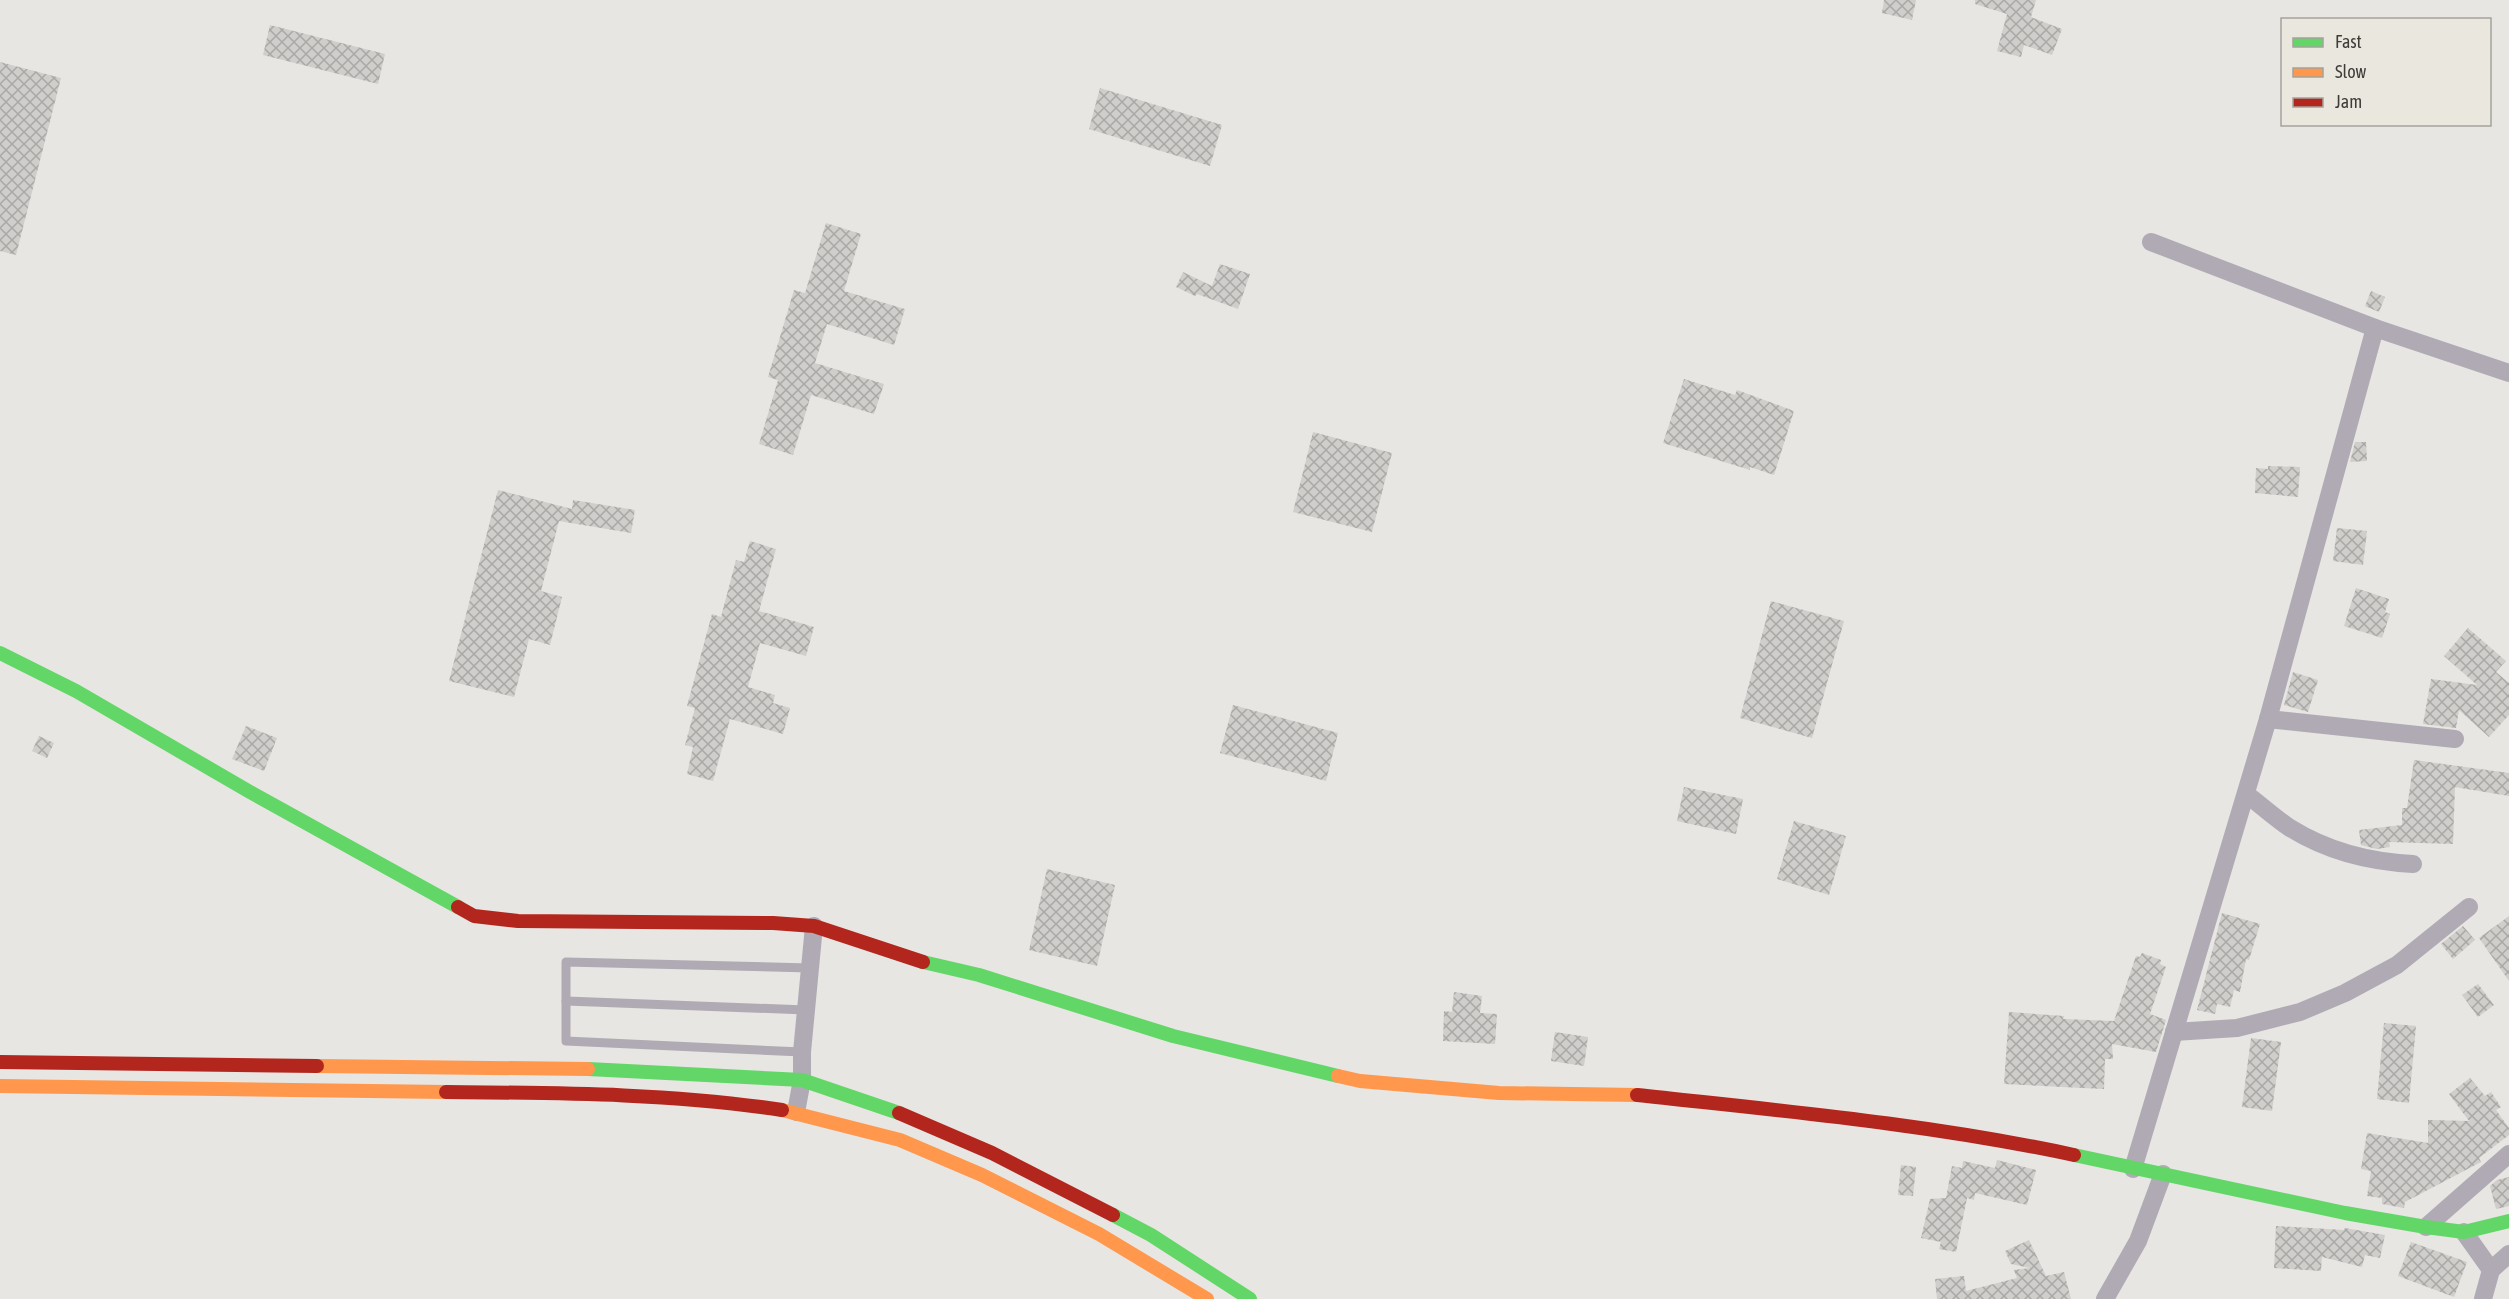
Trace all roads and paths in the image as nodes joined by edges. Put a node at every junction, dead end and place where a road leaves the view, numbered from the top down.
1 (2151, 242) dead end
2 (2375, 328) junction
3 (2509, 373) edge
4 (0, 653) edge
5 (2268, 719) junction
6 (2455, 739) dead end
7 (2246, 794) junction
8 (2413, 864) dead end
9 (2469, 907) dead end
10 (814, 926) junction
11 (810, 968) junction
12 (566, 1001) junction
13 (806, 1010) junction
14 (2174, 1032) junction
15 (802, 1052) junction
16 (0, 1062) edge
17 (802, 1080) junction
18 (0, 1086) edge
19 (796, 1112) junction
20 (2509, 1154) edge
21 (2133, 1169) junction
22 (2163, 1174) junction
23 (2509, 1221) edge
24 (2426, 1227) junction
25 (2464, 1232) junction
26 (2509, 1254) edge
27 (2491, 1270) junction
28 (1207, 1299) edge
29 (1250, 1299) edge
30 (2105, 1299) edge
31 (2483, 1299) edge

1 - 2 street
2 - 3 street
2 - 5 street
4 - 10 street
5 - 6 street
5 - 7 street
7 - 8 street
7 - 14 street
9 - 14 street
10 - 11 street
10 - 21 street
11 - 12 lane
11 - 13 street
12 - 13 lane
12 - 15 lane
13 - 15 street
14 - 21 street
15 - 17 street
16 - 17 street
17 - 19 street
17 - 29 street
18 - 19 street
19 - 28 street
20 - 24 street
21 - 22 street
22 - 24 street
22 - 30 street
23 - 25 street
24 - 25 street
25 - 27 street
26 - 27 street
27 - 31 street

